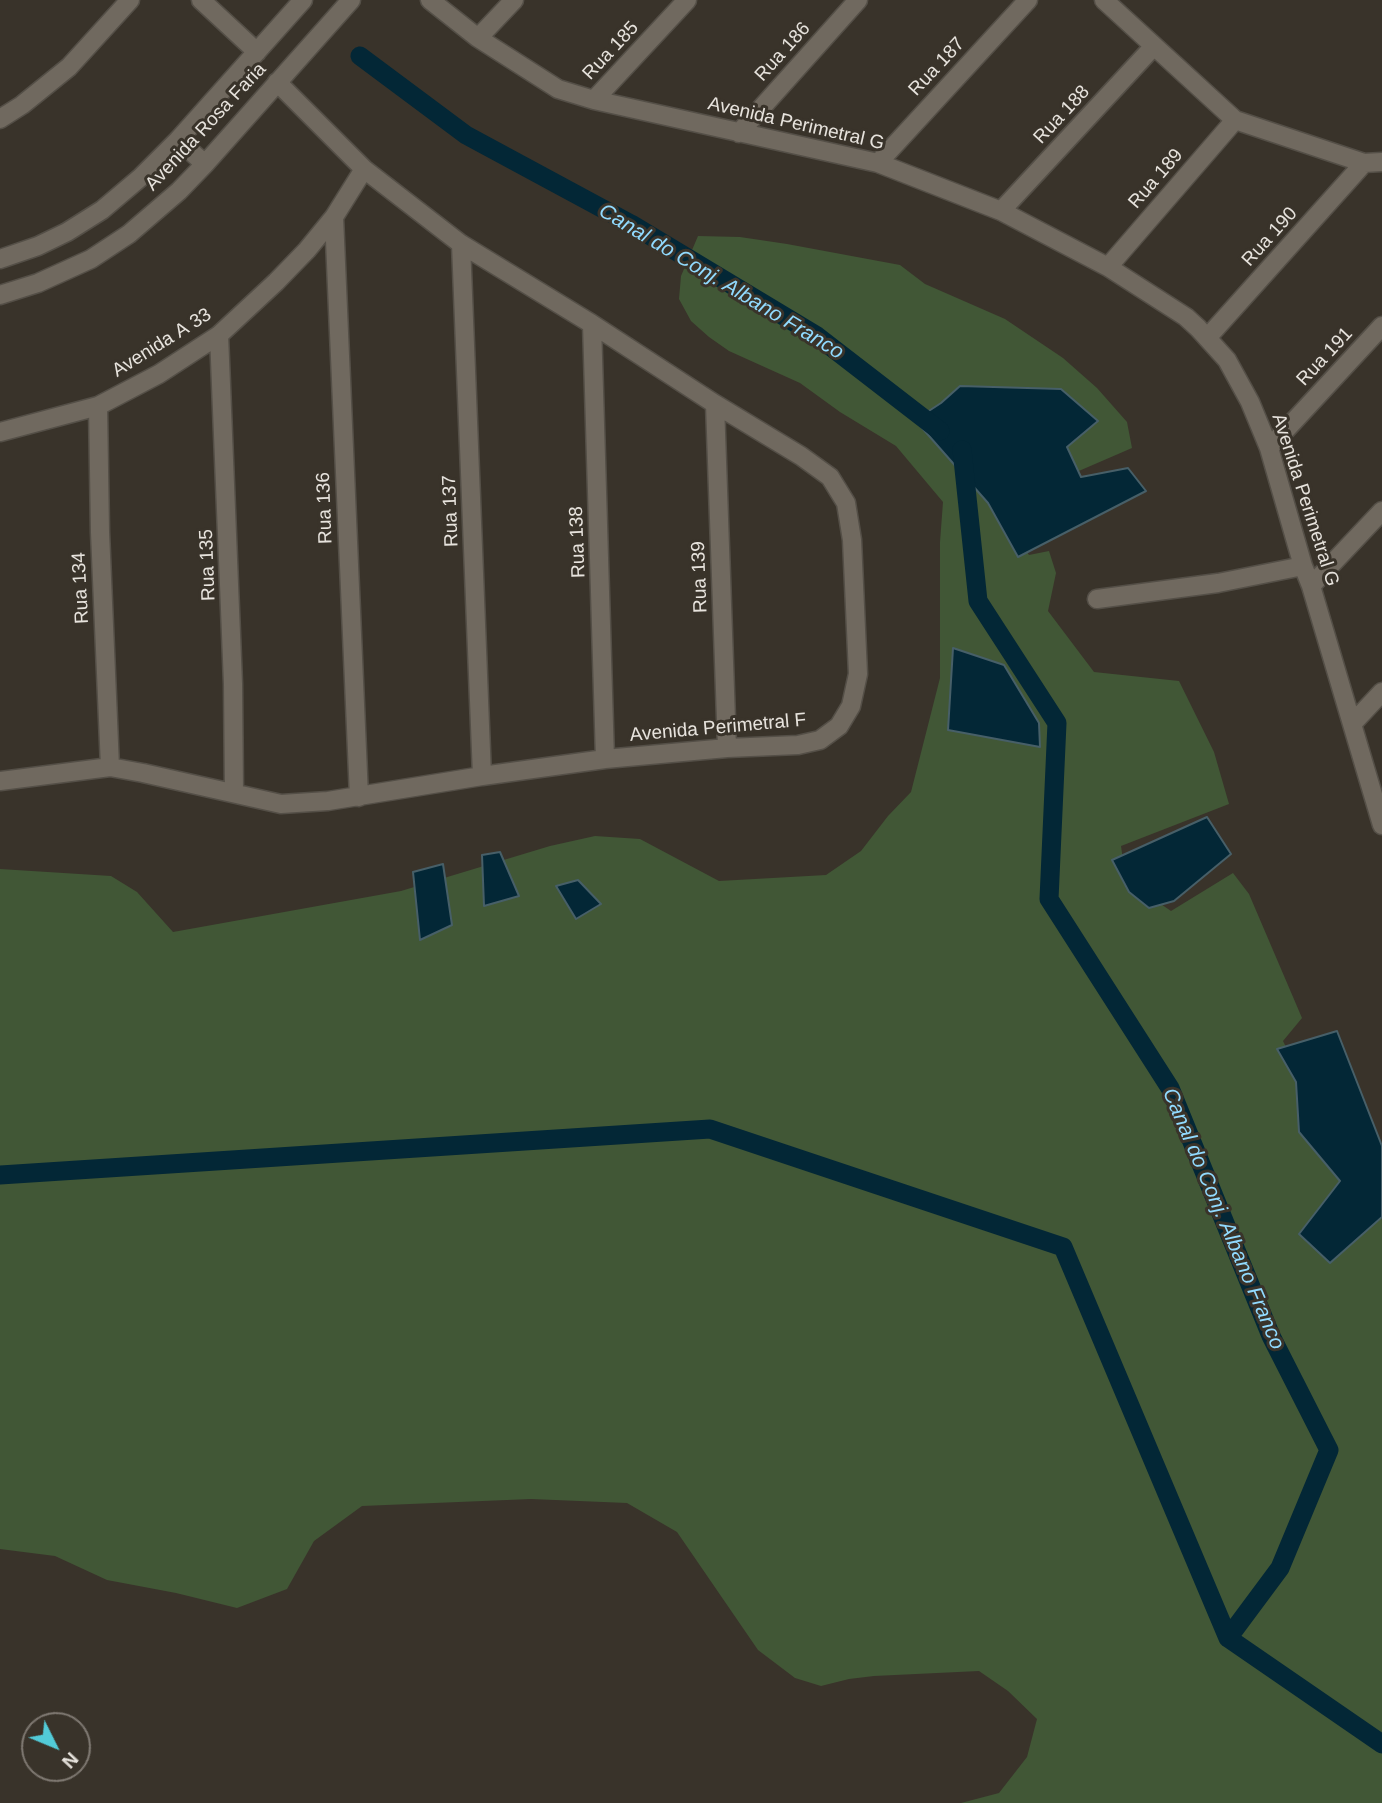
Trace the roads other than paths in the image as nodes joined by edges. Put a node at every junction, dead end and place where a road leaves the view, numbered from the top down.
1 (130, 0) edge
2 (201, 0) edge
3 (303, 0) edge
4 (351, 0) edge
5 (430, 0) edge
6 (514, 0) edge
7 (687, 0) edge
8 (858, 0) edge
9 (1028, 0) edge
10 (1104, 0) edge
11 (478, 38) junction
12 (1153, 46) junction
13 (257, 52) junction
14 (277, 82) junction
15 (594, 100) junction
16 (0, 119) edge
17 (1235, 120) junction
18 (739, 133) junction
19 (178, 140) junction
20 (878, 163) junction
21 (1373, 163) edge
22 (205, 164) junction
23 (364, 169) junction
24 (1000, 211) junction
25 (334, 217) junction
26 (461, 244) junction
27 (0, 259) edge
28 (1108, 267) junction
29 (0, 295) edge
30 (592, 324) junction
31 (1382, 326) edge
32 (219, 335) junction
33 (1207, 338) junction
34 (715, 404) junction
35 (98, 406) junction
36 (0, 432) edge
37 (1269, 447) junction
38 (1382, 512) edge
39 (1303, 566) junction
40 (1311, 586) junction
41 (1097, 599) dead end
42 (1382, 692) edge
43 (1352, 724) junction
44 (727, 748) junction
45 (605, 759) junction
46 (110, 767) junction
47 (482, 776) junction
48 (0, 780) edge
49 (234, 793) junction
50 (359, 797) junction
51 (1382, 825) edge

1 - 16 street
2 - 13 street
3 - 13 street, Avenida Rosa Faria
4 - 14 street, Avenida Rosa Faria
5 - 11 street, Avenida Perimetral G
6 - 11 street
7 - 15 street, Rua 185
8 - 18 street, Rua 186
9 - 20 street, Rua 187
10 - 12 street
11 - 15 street, Avenida Perimetral G
12 - 17 street
12 - 24 street, Rua 188
13 - 19 street, Avenida Rosa Faria
14 - 22 street, Avenida Rosa Faria
14 - 23 street, Avenida Perimetral F
15 - 18 street, Avenida Perimetral G
17 - 21 street
17 - 28 street, Rua 189
18 - 20 street, Avenida Perimetral G
19 - 22 street
19 - 27 street, Avenida Rosa Faria
20 - 24 street, Avenida Perimetral G
21 - 33 street, Rua 190
22 - 29 street, Avenida Rosa Faria
23 - 25 street, Avenida A 33
23 - 26 street, Avenida Perimetral F
24 - 28 street, Avenida Perimetral G
25 - 32 street, Avenida A 33
25 - 50 street, Rua 136
26 - 30 street, Avenida Perimetral F
26 - 47 street, Rua 137
28 - 33 street, Avenida Perimetral G
30 - 34 street, Avenida Perimetral F
30 - 45 street, Rua 138
31 - 37 street, Rua 191
32 - 35 street, Avenida A 33
32 - 49 street, Rua 135
33 - 37 street, Avenida Perimetral G
34 - 44 street, Rua 139
34 - 44 street, Avenida Perimetral F
35 - 36 street, Avenida A 33
35 - 46 street, Rua 134
37 - 39 street, Avenida Perimetral G
38 - 40 street
39 - 40 street, Avenida Perimetral G
39 - 41 street
40 - 43 street, Avenida Perimetral G
42 - 43 street
43 - 51 street, Avenida Perimetral G
44 - 45 street, Avenida Perimetral F
45 - 47 street, Avenida Perimetral F
46 - 48 street, Avenida Perimetral F
46 - 49 street, Avenida Perimetral F
47 - 50 street, Avenida Perimetral F
49 - 50 street, Avenida Perimetral F

